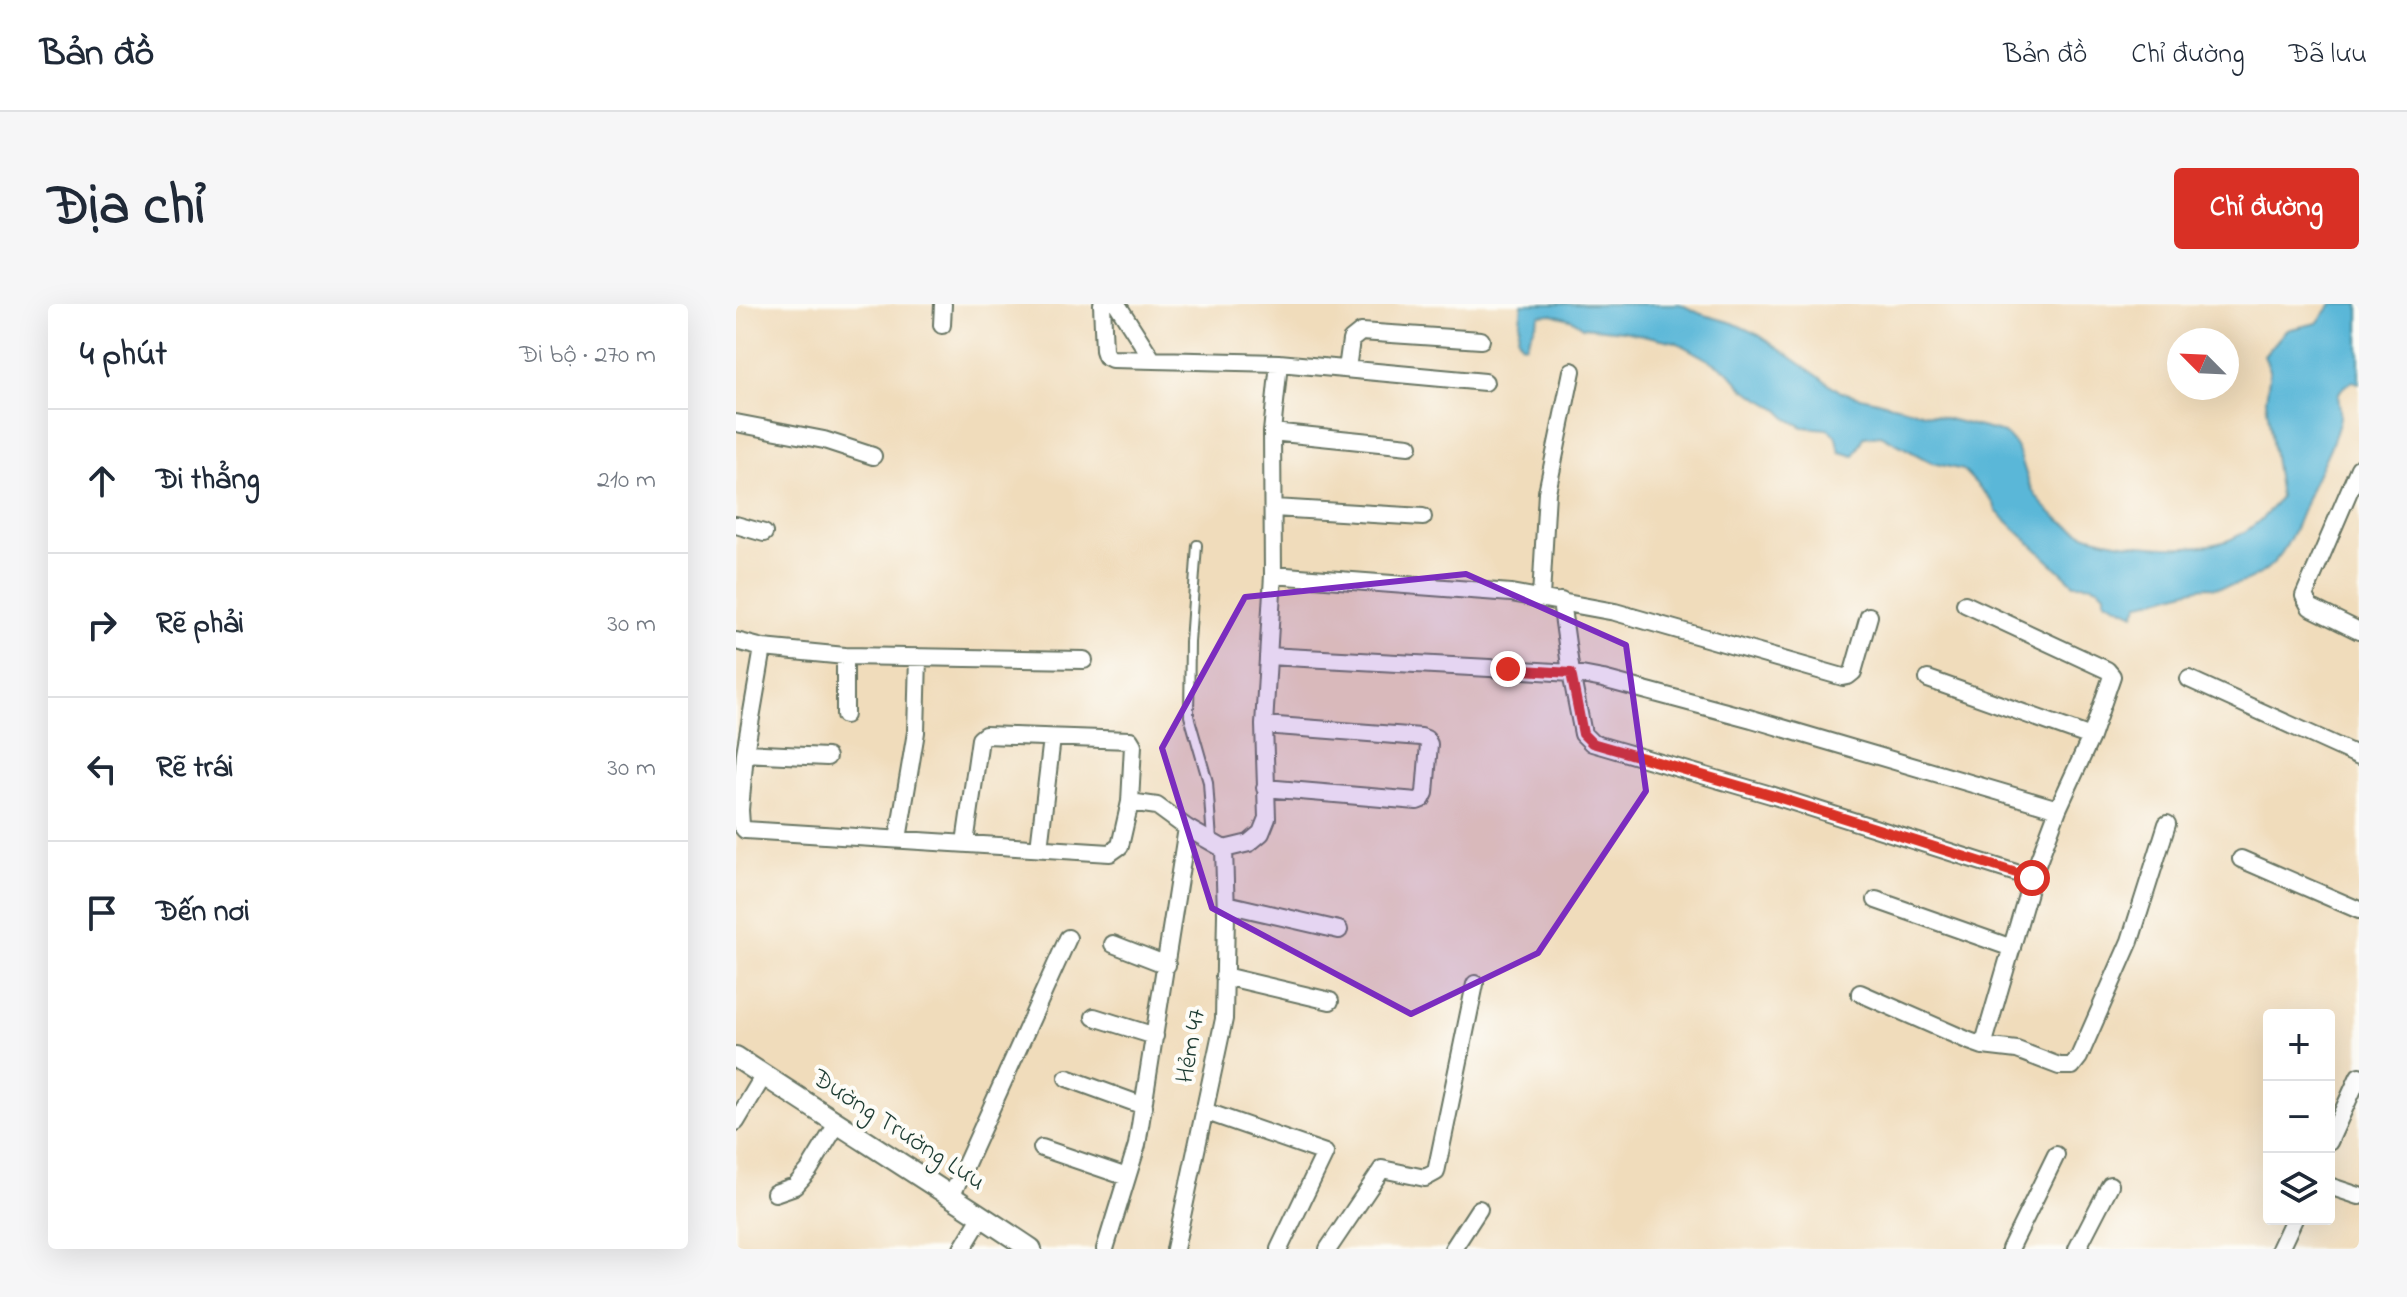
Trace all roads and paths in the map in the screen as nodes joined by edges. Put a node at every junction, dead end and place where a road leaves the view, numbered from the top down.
1 (943, 304) edge
2 (1102, 304) edge
3 (1117, 304) edge
4 (942, 325) dead end
5 (1481, 340) dead end
6 (1152, 359) junction
7 (1279, 363) junction
8 (1347, 369) junction
9 (1572, 371) dead end
10 (1485, 382) dead end
11 (736, 423) edge
12 (1272, 432) junction
13 (1409, 446) dead end
14 (873, 456) dead end
15 (2359, 468) edge
16 (1274, 508) junction
17 (1423, 517) dead end
18 (736, 525) edge
19 (764, 533) dead end
20 (1197, 545) dead end
21 (1273, 575) junction
22 (1537, 596) junction
23 (1561, 601) junction
24 (1965, 604) dead end
25 (1869, 616) dead end
26 (2359, 631) edge
27 (736, 641) edge
28 (763, 648) junction
29 (845, 656) junction
30 (1268, 656) junction
31 (918, 657) junction
32 (1084, 660) dead end
33 (1571, 673) junction
34 (1928, 679) dead end
35 (2189, 679) dead end
36 (845, 715) dead end
37 (1264, 725) junction
38 (742, 729) edge
39 (2091, 737) junction
40 (1052, 738) junction
41 (745, 753) junction
42 (2359, 756) edge
43 (827, 757) dead end
44 (1265, 788) junction
45 (1130, 802) junction
46 (2058, 809) junction
47 (738, 810) edge
48 (2167, 824) dead end
49 (1187, 828) junction
50 (898, 839) junction
51 (965, 843) junction
52 (1218, 845) junction
53 (1039, 848) junction
54 (2241, 859) dead end
55 (2032, 878) junction
56 (1876, 900) dead end
57 (1226, 904) junction
58 (2359, 910) edge
59 (1339, 930) dead end
60 (1068, 938) dead end
61 (1113, 944) dead end
62 (2012, 948) junction
63 (1167, 965) junction
64 (1224, 976) junction
65 (1475, 984) dead end
66 (1860, 993) dead end
67 (1330, 1001) dead end
68 (1094, 1017) dead end
69 (1155, 1036) junction
70 (1983, 1046) junction
71 (736, 1057) edge
72 (764, 1075) junction
73 (2359, 1076) edge
74 (1067, 1078) dead end
75 (1144, 1106) junction
76 (1204, 1111) junction
77 (736, 1122) edge
78 (837, 1124) junction
79 (2335, 1129) edge
80 (1042, 1148) dead end
81 (2056, 1155) dead end
82 (1127, 1177) junction
83 (2110, 1185) dead end
84 (2335, 1188) edge
85 (775, 1193) dead end
86 (952, 1195) junction
87 (2359, 1196) edge
88 (1479, 1209) dead end
89 (982, 1216) junction
90 (2291, 1225) edge
91 (962, 1249) edge
92 (1031, 1249) edge
93 (1105, 1249) edge
94 (1175, 1249) edge
95 (1279, 1249) edge
96 (1328, 1249) edge
97 (1453, 1249) edge
98 (2010, 1249) edge
99 (2077, 1249) edge
100 (2280, 1249) edge

1 - 4 street
2 - 6 street
3 - 6 street
5 - 8 street
6 - 7 street
7 - 8 street
7 - 12 street
8 - 10 street
9 - 22 street
11 - 14 street
12 - 13 street
12 - 16 street
15 - 26 street
16 - 17 street
16 - 21 street
18 - 19 street
20 - 52 lane
21 - 22 street
21 - 30 street
22 - 23 street
23 - 25 street
23 - 33 street
24 - 39 street
27 - 28 street
28 - 29 street
28 - 38 street
29 - 31 street
29 - 36 street
30 - 33 street
30 - 37 street
31 - 32 street
31 - 50 street
33 - 46 street
33 - 55 street
34 - 39 street
35 - 42 street
37 - 44 street
37 - 44 street
38 - 41 street
39 - 46 street
40 - 45 street
40 - 51 street
40 - 53 street
41 - 43 street
41 - 47 street
44 - 52 street
45 - 49 street
45 - 53 street
46 - 55 street
47 - 50 street
48 - 70 street
49 - 52 street
49 - 63 street
50 - 51 street
51 - 53 street
52 - 57 street, Hẻm 47
54 - 58 street
55 - 62 street
56 - 62 street
57 - 59 street
57 - 64 street, Hẻm 47
60 - 86 street
61 - 63 street
62 - 70 street
63 - 69 street
64 - 67 street
64 - 76 street, Hẻm 47
65 - 96 street
66 - 70 street
68 - 69 street
69 - 75 street
71 - 72 street, Đường Trường Lưu
72 - 77 street
72 - 78 street, Đường Trường Lưu
73 - 79 street
74 - 75 street
75 - 82 street
76 - 94 street, Hẻm 47
76 - 95 street
78 - 85 street
78 - 86 street, Đường Trường Lưu
80 - 82 street
81 - 98 street
82 - 93 street
83 - 99 street
84 - 87 street
86 - 89 street, Đường Trường Lưu
88 - 97 street
89 - 91 street
89 - 92 street, Đường Trường Lưu
90 - 100 street

